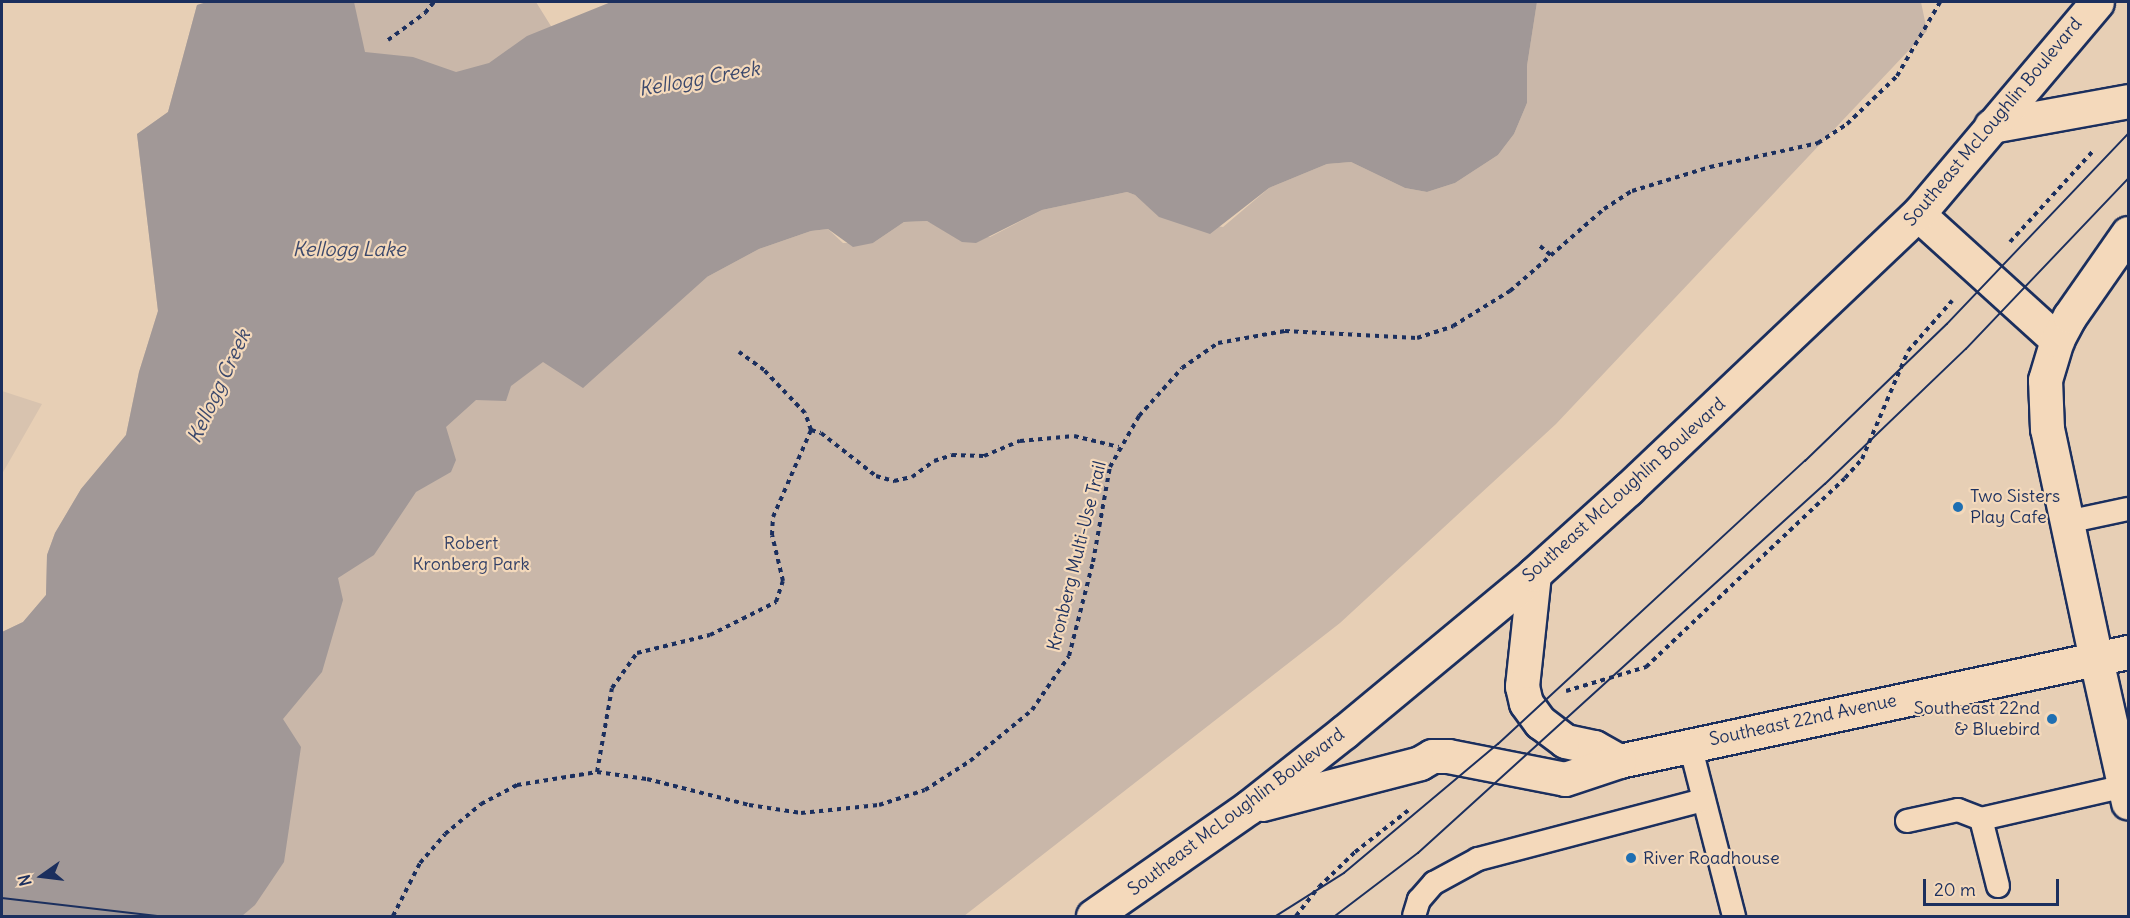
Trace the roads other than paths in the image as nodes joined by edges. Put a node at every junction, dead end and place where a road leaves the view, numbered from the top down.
1 (2097, 2) edge
2 (2128, 101) edge
3 (1991, 126) junction
4 (1918, 214) junction
5 (2128, 233) edge
6 (2056, 340) junction
7 (2128, 509) edge
8 (2067, 522) junction
9 (1534, 574) junction
10 (2128, 652) edge
11 (2096, 659) junction
12 (1690, 745) junction
13 (1619, 761) junction
14 (2127, 794) edge
15 (1703, 800) junction
16 (1249, 807) junction
17 (1981, 819) junction
18 (1907, 821) dead end
19 (1998, 886) dead end
20 (1093, 916) edge
21 (1414, 916) edge
22 (1734, 916) edge

1 - 3 main road, Southeast McLoughlin Boulevard
2 - 3 main road
3 - 4 main road, Southeast McLoughlin Boulevard
4 - 6 main road
4 - 9 main road, Southeast McLoughlin Boulevard
5 - 6 main road
6 - 8 main road
7 - 8 lane
8 - 11 main road
9 - 13 main road
9 - 16 main road, Southeast McLoughlin Boulevard
10 - 11 main road, Southeast 22nd Avenue
11 - 12 main road, Southeast 22nd Avenue
11 - 14 main road
12 - 13 main road, Southeast 22nd Avenue
12 - 15 lane
13 - 16 main road, Southeast 22nd Avenue
14 - 17 lane
15 - 21 lane
15 - 22 lane
16 - 20 main road, Southeast McLoughlin Boulevard
17 - 18 lane
17 - 19 lane

